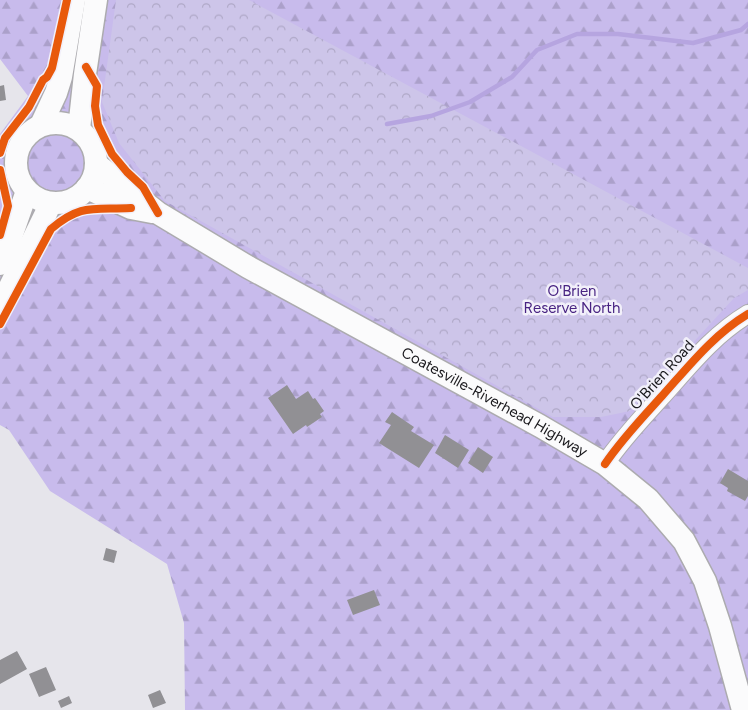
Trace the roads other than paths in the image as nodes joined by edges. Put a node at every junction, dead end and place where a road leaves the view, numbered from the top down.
1 (74, 0) edge
2 (96, 0) edge
3 (41, 125) junction
4 (79, 129) junction
5 (96, 164) junction
6 (87, 188) junction
7 (27, 192) junction
8 (51, 203) junction
9 (158, 214) junction
10 (0, 264) edge
11 (0, 307) edge
12 (748, 314) edge
13 (605, 464) junction
14 (743, 710) edge

1 - 3 main road
2 - 4 main road
3 - 4 main road
3 - 7 main road
4 - 5 main road
5 - 6 main road
5 - 9 main road, Coatesville-Riverhead Highway
6 - 8 main road
6 - 9 main road, Coatesville-Riverhead Highway
7 - 8 main road
7 - 10 main road
8 - 11 main road
9 - 13 main road, Coatesville-Riverhead Highway
12 - 13 street, O'Brien Road
13 - 14 main road, Coatesville-Riverhead Highway

